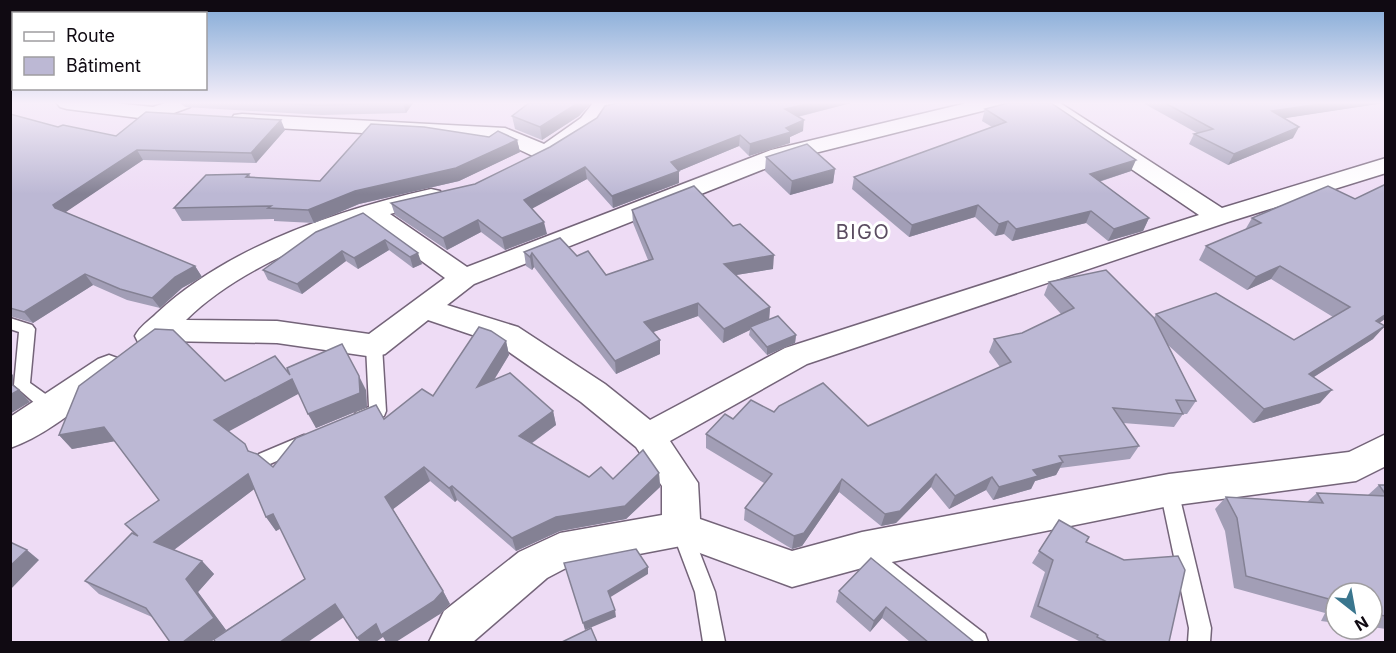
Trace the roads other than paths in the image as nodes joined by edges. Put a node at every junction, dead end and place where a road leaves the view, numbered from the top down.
1 (480, 133) edge
2 (573, 133) edge
3 (865, 133) edge
4 (1094, 133) edge
5 (543, 152) junction
6 (1386, 165) edge
7 (511, 168) edge
8 (458, 191) edge
9 (369, 212) junction
10 (1219, 217) junction
11 (464, 278) junction
12 (424, 308) junction
13 (10, 323) edge
14 (158, 330) junction
15 (374, 346) junction
16 (52, 408) junction
17 (347, 424) edge
18 (10, 434) edge
19 (648, 436) junction
20 (316, 437) edge
21 (1386, 448) edge
22 (265, 459) edge
23 (1169, 490) junction
24 (681, 529) junction
25 (862, 550) junction
26 (450, 642) edge
27 (714, 642) edge
28 (977, 642) edge
29 (1199, 642) edge

1 - 5 street
2 - 5 street
3 - 11 street
4 - 10 street
5 - 7 street
6 - 10 street
8 - 9 street
9 - 11 street
9 - 14 street
10 - 19 street
11 - 12 street
12 - 15 street
12 - 19 street
13 - 16 lane
14 - 15 street
14 - 16 street
15 - 17 lane
16 - 18 street
19 - 24 street
20 - 22 lane
21 - 23 street
23 - 25 street
23 - 29 lane
24 - 25 street
24 - 26 street
24 - 27 lane
25 - 28 lane

